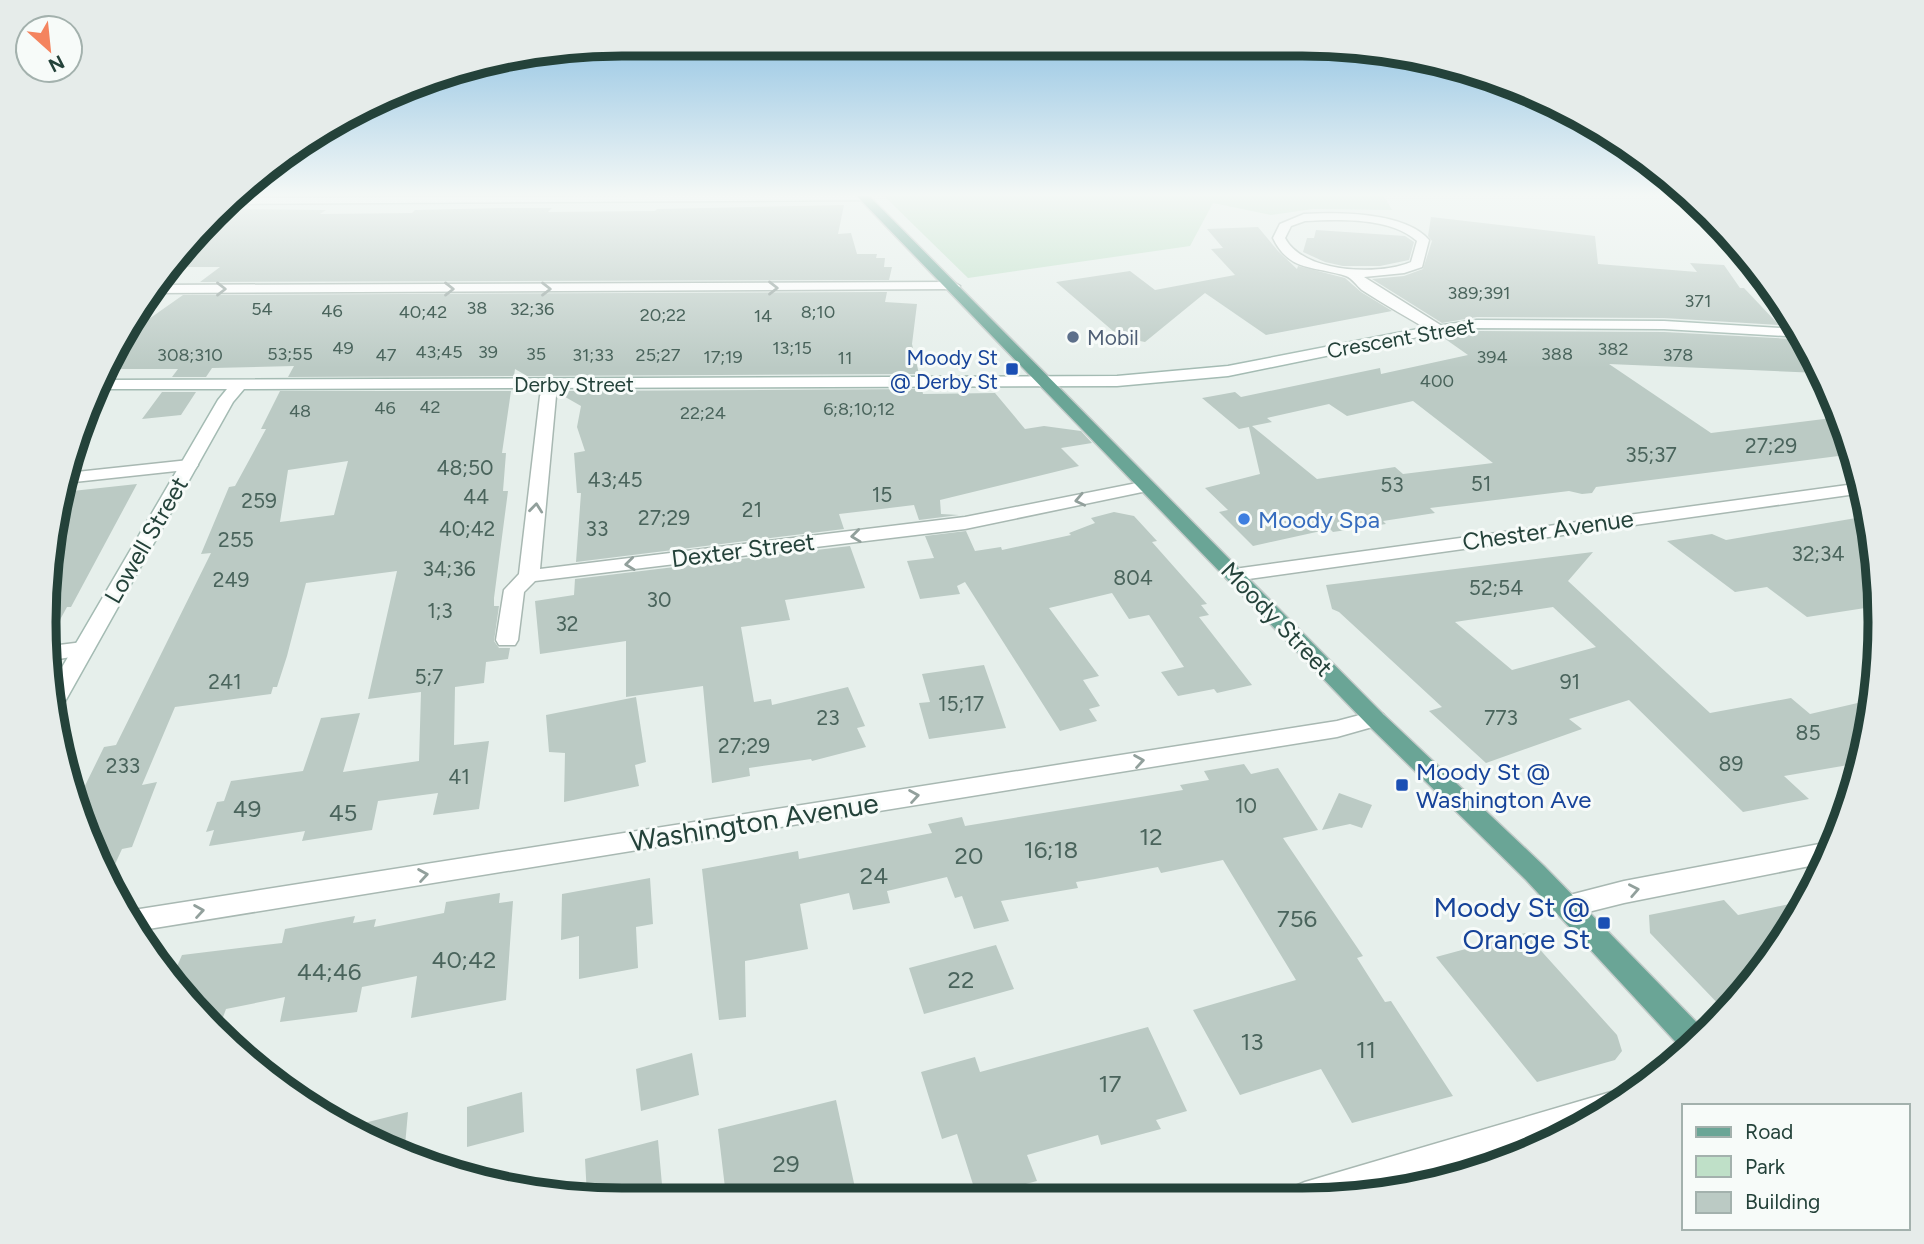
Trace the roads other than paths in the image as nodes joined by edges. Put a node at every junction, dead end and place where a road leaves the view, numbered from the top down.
1 (919, 252) edge
2 (1287, 252) edge
3 (1420, 252) edge
4 (1351, 272) junction
5 (953, 286) junction
6 (164, 289) edge
7 (1437, 329) junction
8 (1788, 332) edge
9 (1047, 382) junction
10 (553, 384) junction
11 (108, 385) edge
12 (239, 385) junction
13 (189, 465) junction
14 (75, 477) edge
15 (1147, 486) junction
16 (1852, 490) edge
17 (1234, 575) junction
18 (529, 576) junction
19 (507, 640) dead end
20 (83, 649) junction
21 (57, 652) edge
22 (60, 690) edge
23 (1375, 719) junction
24 (1818, 854) edge
25 (1568, 906) junction
26 (141, 919) edge
27 (1688, 1035) edge
28 (1573, 1118) edge
29 (1348, 1186) edge

1 - 5 main road, Moody Street
2 - 4 street
3 - 4 street
4 - 7 street
6 -> 5 street
5 - 9 main road, Moody Street
7 - 8 street, Crescent Street
7 - 9 street, Crescent Street
9 - 10 street, Derby Street
9 - 15 main road, Moody Street
10 - 12 street, Derby Street
18 -> 10 street
11 - 12 street, Derby Street
12 - 13 street, Lowell Street
13 - 14 street
13 - 20 street, Lowell Street
15 - 17 main road, Moody Street
15 -> 18 street, Dexter Street
16 - 17 street, Chester Avenue
17 - 23 main road, Moody Street
18 - 19 street
20 - 21 street
20 - 22 street, Lowell Street
23 - 25 main road, Moody Street
26 -> 23 street, Washington Avenue
25 -> 24 street
25 - 27 main road, Moody Street
28 - 29 street

